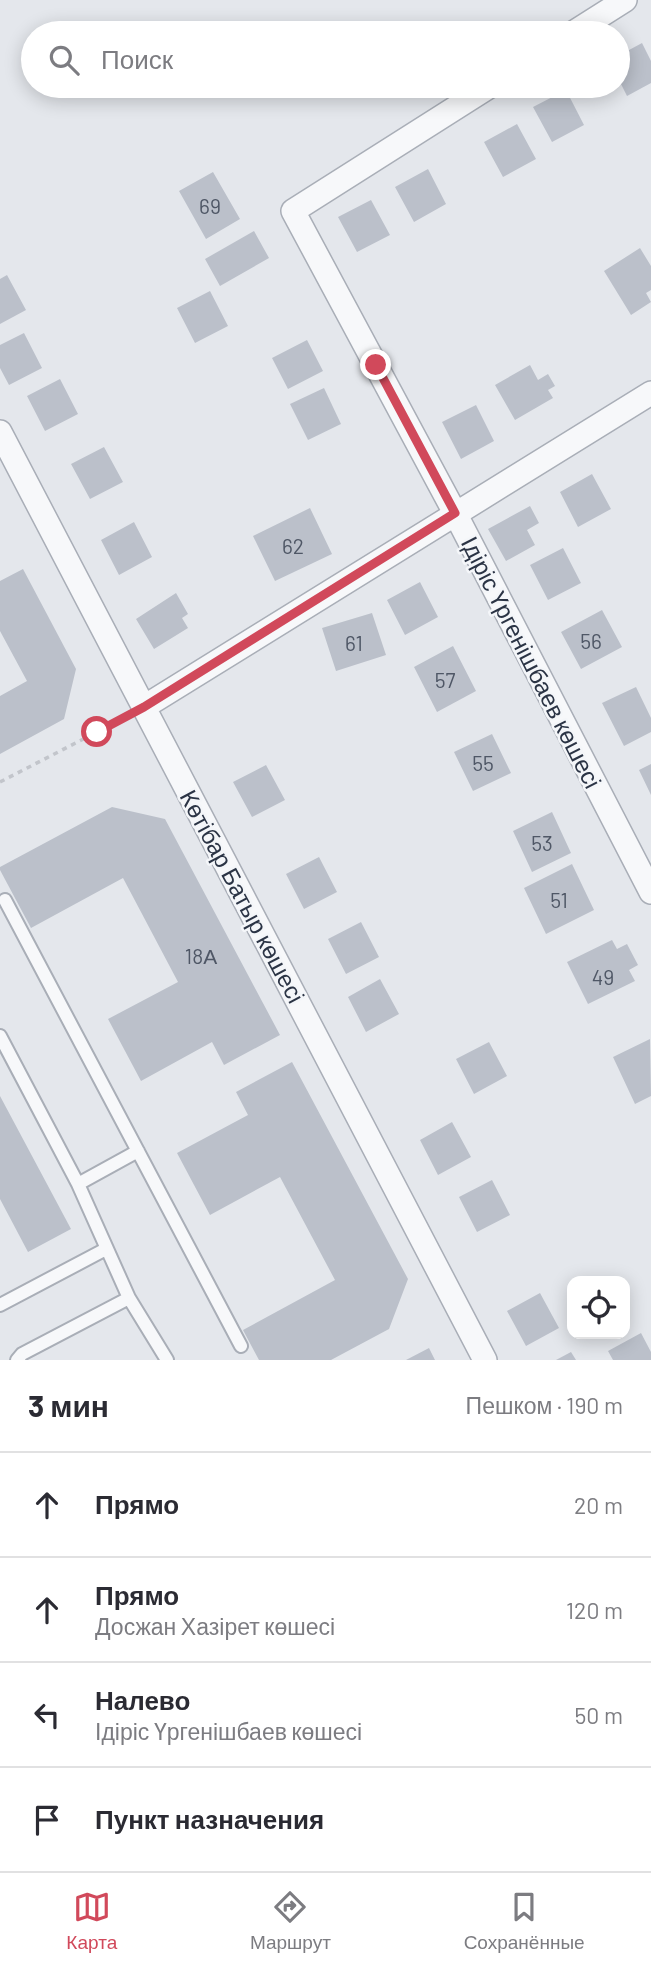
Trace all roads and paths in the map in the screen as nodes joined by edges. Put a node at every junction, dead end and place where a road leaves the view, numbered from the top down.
1 (625, 0) edge
2 (592, 21) edge
3 (471, 98) edge
4 (651, 393) edge
5 (0, 432) edge
6 (455, 513) junction
7 (144, 707) junction
8 (0, 782) edge
9 (651, 892) edge
10 (5, 900) dead end
11 (0, 1036) edge
12 (138, 1152) junction
13 (78, 1184) junction
14 (106, 1249) junction
15 (129, 1297) junction
16 (0, 1305) edge
17 (241, 1346) dead end
18 (17, 1360) edge
19 (167, 1360) edge
20 (485, 1360) edge

1 - 2 street
3 - 6 street, Ідіріс Үргенішбаев көшесі
4 - 6 street
5 - 7 street, Көтібар Батыр көшесі
6 - 7 street
6 - 9 street, Ідіріс Үргенішбаев көшесі
7 - 8 path
7 - 20 street, Көтібар Батыр көшесі
10 - 12 lane
11 - 13 lane
12 - 13 lane
12 - 17 lane
13 - 14 lane
14 - 15 lane
14 - 16 lane
15 - 18 lane
15 - 19 lane

